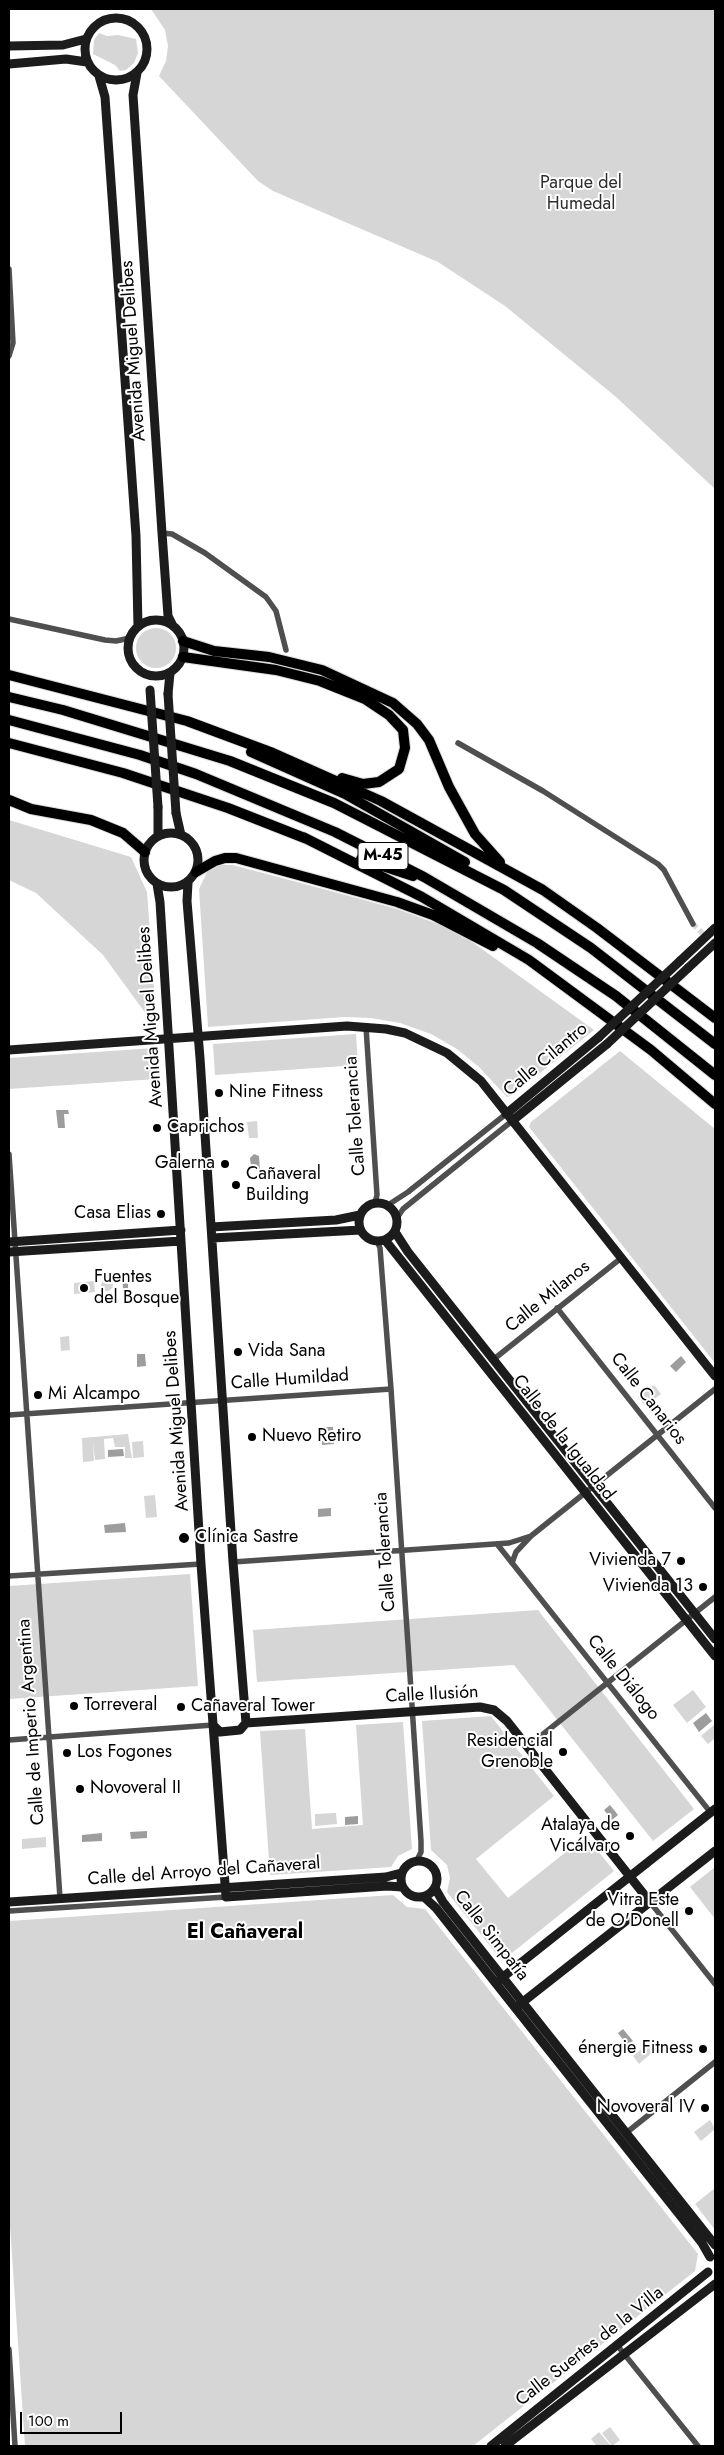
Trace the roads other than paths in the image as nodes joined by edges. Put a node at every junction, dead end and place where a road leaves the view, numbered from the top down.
1 (86, 38) junction
2 (9, 46) edge
3 (87, 62) junction
4 (9, 64) edge
5 (136, 73) junction
6 (99, 76) junction
7 (9, 269) edge
8 (9, 356) edge
9 (162, 533) junction
10 (9, 619) edge
11 (138, 626) junction
12 (173, 626) junction
13 (130, 638) junction
14 (183, 640) junction
15 (286, 650) dead end
16 (183, 656) junction
17 (170, 673) junction
18 (144, 674) junction
19 (9, 675) edge
20 (9, 697) edge
21 (124, 704) junction
22 (9, 720) edge
23 (9, 743) edge
24 (458, 743) dead end
25 (272, 753) junction
26 (9, 800) edge
27 (181, 835) junction
28 (158, 836) junction
29 (303, 837) junction
30 (145, 852) junction
31 (506, 868) junction
32 (196, 872) junction
33 (424, 877) junction
34 (188, 883) junction
35 (156, 884) junction
36 (504, 890) junction
37 (693, 924) tunnel mouth
38 (715, 928) edge
39 (715, 943) edge
40 (529, 960) junction
41 (715, 1018) edge
42 (366, 1027) junction
43 (197, 1036) junction
44 (168, 1039) junction
45 (715, 1044) edge
46 (9, 1050) edge
47 (715, 1075) edge
48 (715, 1104) edge
49 (506, 1114) junction
50 (512, 1121) junction
51 (9, 1154) edge
52 (375, 1202) junction
53 (388, 1205) junction
54 (360, 1215) junction
55 (398, 1218) junction
56 (211, 1227) junction
57 (181, 1230) junction
58 (361, 1230) junction
59 (395, 1232) junction
60 (212, 1238) junction
61 (181, 1240) junction
62 (381, 1241) junction
63 (12, 1242) edge
64 (12, 1252) edge
65 (620, 1259) junction
66 (557, 1308) junction
67 (494, 1359) junction
68 (715, 1376) edge
69 (390, 1389) junction
70 (715, 1389) edge
71 (223, 1400) junction
72 (192, 1402) junction
73 (27, 1414) junction
74 (9, 1415) edge
75 (657, 1435) junction
76 (590, 1489) junction
77 (715, 1508) edge
78 (531, 1536) junction
79 (497, 1544) junction
80 (400, 1551) junction
81 (233, 1562) junction
82 (512, 1563) junction
83 (202, 1564) junction
84 (36, 1574) junction
85 (9, 1576) edge
86 (715, 1597) edge
87 (694, 1614) junction
88 (687, 1620) junction
89 (715, 1639) edge
90 (715, 1656) edge
91 (607, 1682) junction
92 (412, 1712) junction
93 (246, 1723) junction
94 (214, 1726) junction
95 (48, 1737) junction
96 (9, 1740) edge
97 (527, 1747) junction
98 (713, 1811) edge
99 (715, 1851) edge
100 (417, 1860) junction
101 (401, 1873) junction
102 (630, 1876) junction
103 (402, 1887) junction
104 (435, 1888) junction
105 (226, 1892) junction
106 (424, 1897) junction
107 (60, 1898) junction
108 (9, 1902) edge
109 (650, 1902) junction
110 (9, 1911) edge
111 (499, 1980) junction
112 (715, 1984) edge
113 (519, 2005) junction
114 (715, 2062) edge
115 (626, 2133) junction
116 (715, 2245) edge
117 (712, 2254) edge
118 (708, 2272) junction
119 (715, 2283) edge
120 (617, 2345) junction
121 (9, 2349) edge
122 (623, 2353) junction
123 (10, 2400) edge
124 (15, 2446) edge
125 (491, 2446) edge
126 (505, 2446) edge
127 (698, 2446) edge

1 - 2 main road
1 - 3 main road
1 - 5 main road
3 - 4 main road
3 - 6 main road
5 - 6 main road
5 - 9 main road, Avenida Miguel Delibes
6 - 11 main road, Avenida Miguel Delibes
7 - 8 street
9 - 12 main road, Avenida Miguel Delibes
9 - 15 street
10 - 13 street
11 - 12 main road
11 - 13 main road
12 - 14 main road
13 - 18 main road
14 - 16 main road
14 - 31 highway
16 - 17 main road
16 - 25 highway
17 - 18 main road
17 - 27 main road, bridge
18 - 28 main road, bridge
19 - 21 highway
20 - 36 highway, M-45
21 - 25 highway
21 - 36 highway
22 - 33 highway, M-45
23 - 29 highway
24 - 37 street
25 - 31 highway
26 - 30 highway
27 - 28 main road
27 - 32 main road
28 - 30 main road
29 - 33 highway
29 - 40 highway
30 - 35 main road
31 - 41 highway
32 - 34 main road
32 - 40 highway
33 - 47 highway, M-45
34 - 35 main road
34 - 43 main road
35 - 44 main road, Avenida Miguel Delibes
36 - 45 highway, M-45
38 - 49 main road, Calle Cilantro, bridge
39 - 50 main road, Calle Cilantro, bridge
40 - 48 highway
42 - 43 main road
42 - 49 main road
42 - 52 street, Calle Tolerancia
43 - 44 main road
43 - 56 main road
44 - 46 main road
44 - 57 main road, Avenida Miguel Delibes
49 - 50 main road
49 - 53 street, Calle Cilantro
50 - 55 street, Calle Cilantro
50 - 65 main road
51 - 63 street, Calle de Imperio Argentina
52 - 53 main road
52 - 54 main road
53 - 55 main road
54 - 56 main road
54 - 58 main road
55 - 59 main road
56 - 60 main road
57 - 61 main road, Avenida Miguel Delibes
57 - 63 main road
58 - 60 main road
58 - 62 main road
59 - 62 main road
59 - 67 main road, Calle de la Igualdad
60 - 71 main road
61 - 64 main road
61 - 72 main road, Avenida Miguel Delibes
62 - 69 street, Calle Tolerancia
62 - 76 main road, Calle de la Igualdad
63 - 64 street, Calle de Imperio Argentina
64 - 73 street, Calle de Imperio Argentina
65 - 66 street, Calle Milanos
65 - 68 main road
66 - 67 street, Calle Milanos
66 - 75 street, Calle Canarios
67 - 76 main road, Calle de la Igualdad
69 - 71 street, Calle Humildad
69 - 80 street, Calle Tolerancia
70 - 75 street
71 - 72 street, Calle Humildad
71 - 81 main road
72 - 73 street, Calle Humildad
72 - 83 main road, Avenida Miguel Delibes
73 - 74 street, Calle Humildad
73 - 84 street, Calle de Imperio Argentina
75 - 76 street
75 - 77 street, Calle Canarios
76 - 78 street
76 - 87 main road, Calle de la Igualdad
76 - 88 main road, Calle de la Igualdad
78 - 79 street
78 - 82 street
79 - 80 street
79 - 82 street, Calle Diálogo
80 - 81 street
80 - 92 street, Calle Tolerancia
81 - 93 main road
82 - 91 street, Calle Diálogo
83 - 84 street
83 - 94 main road, Avenida Miguel Delibes
84 - 85 street
84 - 95 street, Calle de Imperio Argentina
86 - 87 street
87 - 88 street
87 - 89 main road, Calle de la Igualdad
88 - 90 main road, Calle de la Igualdad
88 - 91 street
91 - 97 street
91 - 98 street, Calle Diálogo
92 - 93 main road, Calle Ilusión
92 - 97 main road, Calle Ilusión
92 - 100 street, Calle Tolerancia
93 - 94 main road, Calle Ilusión
94 - 95 street
94 - 105 main road, Avenida Miguel Delibes
95 - 96 street
95 - 107 street, Calle de Imperio Argentina
97 - 102 main road, Calle Ilusión
98 - 102 main road
99 - 109 main road
100 - 101 main road
100 - 104 main road
101 - 103 main road
101 - 105 main road, Calle del Arroyo del Cañaveral
102 - 109 main road, Calle Ilusión
102 - 111 main road
103 - 105 main road
103 - 106 main road
104 - 106 main road
104 - 111 main road, Calle Simpatía
105 - 107 main road, Calle del Arroyo del Cañaveral
105 - 110 street, Calle del Arroyo del Cañaveral
106 - 111 main road, Calle Simpatía
107 - 108 main road, Calle del Arroyo del Cañaveral
109 - 112 street
109 - 113 main road
111 - 113 main road, Calle Simpatía
113 - 115 main road
113 - 117 main road
114 - 115 street
115 - 116 main road
117 - 118 main road
118 - 119 main road
118 - 120 main road, Calle Suertes de la Villa
119 - 122 main road, Calle Suertes de la Villa
120 - 122 street
120 - 125 main road, Calle Suertes de la Villa
121 - 123 street
122 - 126 main road, Calle Suertes de la Villa
122 - 127 street
123 - 124 street

